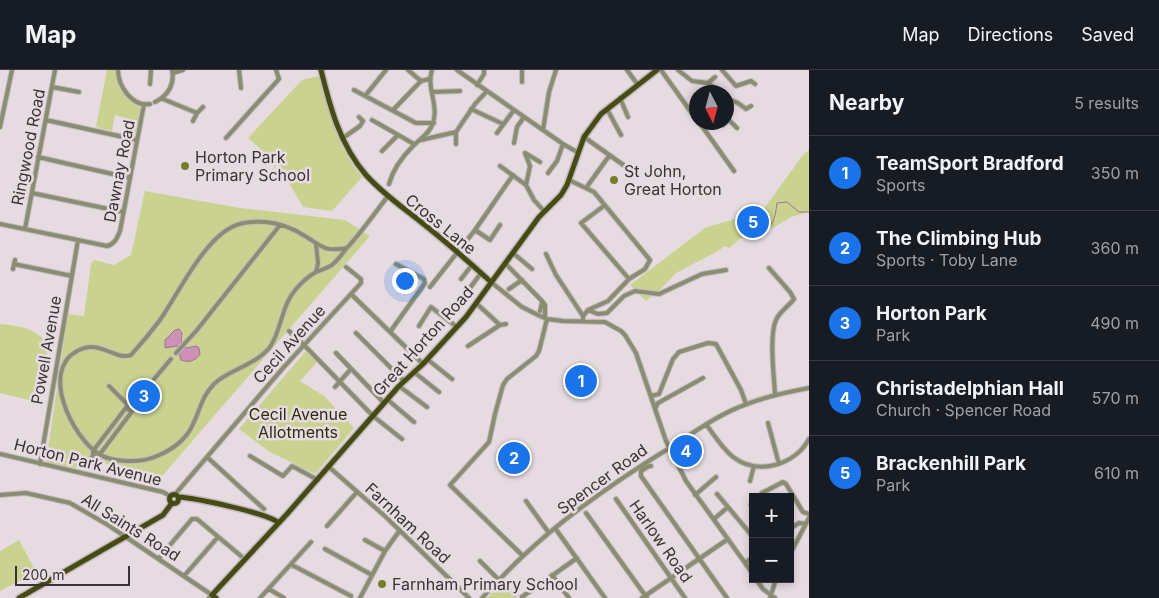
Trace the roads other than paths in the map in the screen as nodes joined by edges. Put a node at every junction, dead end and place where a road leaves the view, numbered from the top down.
1 (12, 70) edge
2 (55, 70) edge
3 (118, 70) edge
4 (151, 70) edge
5 (183, 70) edge
6 (239, 70) edge
7 (276, 70) edge
8 (320, 70) edge
9 (386, 70) edge
10 (408, 70) edge
11 (432, 70) edge
12 (457, 70) edge
13 (484, 70) edge
14 (522, 70) edge
15 (556, 70) edge
16 (627, 70) edge
17 (678, 70) edge
18 (722, 70) edge
19 (173, 71) edge
20 (656, 71) edge
21 (715, 77) dead end
22 (429, 79) junction
23 (421, 81) junction
24 (522, 82) dead end
25 (708, 83) junction
26 (150, 84) dead end
27 (755, 84) dead end
28 (477, 85) junction
29 (638, 85) junction
30 (711, 85) edge
31 (52, 87) junction
32 (240, 88) dead end
33 (354, 90) dead end
34 (460, 91) dead end
35 (487, 91) junction
36 (80, 92) dead end
37 (432, 92) junction
38 (365, 96) junction
39 (620, 98) junction
40 (163, 99) junction
41 (155, 102) dead end
42 (734, 102) edge
43 (144, 104) junction
44 (150, 104) dead end
45 (751, 106) dead end
46 (203, 107) dead end
47 (472, 109) junction
48 (606, 109) junction
49 (393, 110) junction
50 (514, 110) junction
51 (689, 110) edge
52 (197, 113) junction
53 (359, 117) dead end
54 (524, 117) junction
55 (628, 117) dead end
56 (46, 120) junction
57 (372, 120) dead end
58 (194, 121) dead end
59 (503, 124) junction
60 (433, 125) junction
61 (734, 126) edge
62 (0, 127) edge
63 (736, 128) dead end
64 (543, 130) junction
65 (704, 130) edge
66 (456, 132) junction
67 (497, 133) dead end
68 (398, 135) junction
69 (621, 135) dead end
70 (436, 137) junction
71 (584, 137) junction
72 (226, 138) dead end
73 (342, 138) junction
74 (137, 140) junction
75 (421, 140) junction
76 (514, 143) dead end
77 (414, 144) junction
78 (456, 144) dead end
79 (563, 144) junction
80 (382, 151) dead end
81 (578, 152) junction
82 (610, 156) junction
83 (38, 157) junction
84 (540, 162) dead end
85 (500, 166) dead end
86 (629, 169) dead end
87 (734, 171) dead end
88 (548, 174) dead end
89 (513, 176) junction
90 (130, 178) junction
91 (569, 180) junction
92 (388, 184) dead end
93 (526, 185) junction
94 (586, 188) junction
95 (32, 192) junction
96 (388, 196) junction
97 (605, 205) junction
98 (123, 212) junction
99 (544, 212) junction
100 (0, 224) edge
101 (280, 225) junction
102 (500, 225) dead end
103 (25, 229) junction
104 (475, 230) junction
105 (78, 240) junction
106 (316, 244) junction
107 (347, 248) junction
108 (458, 252) junction
109 (513, 253) junction
110 (546, 254) dead end
111 (14, 264) dead end
112 (396, 264) dead end
113 (506, 264) junction
114 (472, 265) junction
115 (346, 267) dead end
116 (768, 268) dead end
117 (532, 269) dead end
118 (726, 270) dead end
119 (316, 272) junction
120 (481, 273) junction
121 (72, 276) junction
122 (461, 279) dead end
123 (522, 280) junction
124 (629, 280) junction
125 (491, 282) junction
126 (430, 287) dead end
127 (509, 289) dead end
128 (351, 294) junction
129 (542, 301) junction
130 (476, 303) junction
131 (456, 307) dead end
132 (588, 310) junction
133 (540, 311) dead end
134 (583, 316) junction
135 (546, 318) junction
136 (583, 321) junction
137 (500, 324) junction
138 (506, 324) dead end
139 (419, 326) dead end
140 (457, 326) junction
141 (289, 331) dead end
142 (390, 332) junction
143 (356, 333) dead end
144 (304, 345) junction
145 (468, 346) dead end
146 (176, 353) dead end
147 (336, 354) dead end
148 (171, 359) dead end
149 (427, 359) junction
150 (423, 364) junction
151 (350, 370) junction
152 (414, 372) junction
153 (702, 378) dead end
154 (452, 379) dead end
155 (340, 381) junction
156 (404, 381) junction
157 (109, 386) dead end
158 (399, 386) junction
159 (335, 387) dead end
160 (809, 388) edge
161 (439, 392) dead end
162 (775, 394) junction
163 (651, 396) junction
164 (386, 402) junction
165 (131, 404) junction
166 (746, 404) junction
167 (427, 407) dead end
168 (655, 410) junction
169 (373, 416) junction
170 (117, 420) junction
171 (414, 422) dead end
172 (768, 423) dead end
173 (122, 424) junction
174 (706, 424) junction
175 (106, 434) junction
176 (111, 439) junction
177 (402, 439) dead end
178 (809, 439) edge
179 (670, 447) junction
180 (94, 450) junction
181 (0, 454) edge
182 (100, 454) junction
183 (93, 456) junction
184 (250, 456) dead end
185 (207, 458) junction
186 (87, 463) dead end
187 (40, 464) junction
188 (779, 464) junction
189 (652, 466) dead end
190 (754, 466) junction
191 (329, 467) junction
192 (716, 477) dead end
193 (318, 480) junction
194 (750, 481) dead end
195 (357, 492) junction
196 (762, 493) edge
197 (791, 493) edge
198 (717, 494) dead end
199 (0, 495) edge
200 (695, 495) junction
201 (794, 497) edge
202 (175, 498) junction
203 (616, 499) dead end
204 (526, 501) dead end
205 (728, 507) junction
206 (264, 509) dead end
207 (586, 513) dead end
208 (743, 514) dead end
209 (809, 516) edge
210 (737, 518) junction
211 (274, 519) junction
212 (714, 519) junction
213 (279, 523) junction
214 (806, 524) junction
215 (328, 526) dead end
216 (794, 526) edge
217 (555, 528) junction
218 (273, 530) junction
219 (400, 530) junction
220 (749, 532) edge
221 (549, 533) junction
222 (126, 537) junction
223 (218, 537) junction
224 (728, 539) junction
225 (364, 540) dead end
226 (312, 542) dead end
227 (794, 546) edge
228 (324, 550) dead end
229 (385, 551) junction
230 (241, 556) dead end
231 (522, 556) junction
232 (159, 558) junction
233 (577, 558) junction
234 (699, 559) junction
235 (749, 560) edge
236 (480, 561) dead end
237 (292, 564) junction
238 (745, 564) junction
239 (749, 569) edge
240 (372, 575) junction
241 (552, 575) junction
242 (184, 576) junction
243 (670, 579) junction
244 (499, 580) junction
245 (759, 583) edge
246 (775, 583) edge
247 (269, 589) junction
248 (351, 596) dead end
249 (212, 597) edge
250 (522, 597) edge
251 (645, 597) edge
252 (772, 597) edge
253 (19, 598) edge
254 (260, 598) edge
255 (284, 598) edge
256 (360, 598) edge
257 (469, 598) edge
258 (482, 598) edge
259 (569, 598) edge
260 (605, 598) edge
261 (685, 598) edge
262 (727, 598) edge

1 - 62 street
2 - 31 street, Ringwood Road
3 - 43 street
4 - 26 street
5 - 19 street
6 - 32 street
7 - 72 street
8 - 73 main road, Cross Lane
9 - 38 street
10 - 23 street
11 - 22 street
12 - 28 street
13 - 28 street
14 - 24 street
15 - 64 street
16 - 29 street
17 - 25 street
18 - 27 street
19 - 40 street
20 - 29 main road, Great Horton Road
20 - 51 street
21 - 25 street
22 - 23 street
22 - 37 street
23 - 49 street
25 - 30 street
28 - 35 street
29 - 39 main road, Great Horton Road
31 - 36 street
31 - 56 street, Ringwood Road
33 - 38 street
34 - 37 street
35 - 47 street
35 - 50 street
37 - 60 street
38 - 49 street
39 - 48 main road, Great Horton Road
39 - 55 street
40 - 41 street
40 - 52 street
42 - 45 street
43 - 44 street
43 - 74 street, Dawnay Road
46 - 52 street
47 - 59 street
47 - 66 street
48 - 69 street
48 - 71 main road, Great Horton Road
49 - 60 street
50 - 54 street
50 - 59 street
52 - 58 street
53 - 73 street
54 - 64 street
54 - 76 street
56 - 74 street
56 - 83 street, Ringwood Road
57 - 68 street
59 - 67 street
60 - 70 street
60 - 75 street, Cross Lane
61 - 63 street
64 - 79 street
65 - 87 street
66 - 70 street
66 - 78 street
68 - 77 street
68 - 80 street
70 - 75 street
71 - 81 main road, Great Horton Road
71 - 82 street
73 - 96 main road, Cross Lane
74 - 90 street, Dawnay Road
75 - 77 street, Cross Lane
77 - 92 street, Cross Lane
79 - 81 street
79 - 88 street
81 - 91 main road, Great Horton Road
82 - 86 street
82 - 94 street
83 - 90 street
83 - 95 street, Ringwood Road
84 - 93 street
85 - 89 street
89 - 93 street
89 - 104 street
90 - 98 street, Dawnay Road
91 - 94 street
91 - 99 main road, Great Horton Road
93 - 99 street
94 - 97 street
95 - 98 street
95 - 103 street, Ringwood Road
96 - 107 street
96 - 108 main road, Cross Lane
97 - 124 street
97 - 124 street
98 - 105 street, Dawnay Road
99 - 109 main road, Great Horton Road
100 - 103 street, Dawnay Road
101 - 106 street
101 - 146 street
101 - 180 street
102 - 104 street
103 - 105 street, Dawnay Road
104 - 108 street
105 - 121 street, Powell Avenue
106 - 107 street
106 - 119 street
107 - 119 street
108 - 114 main road, Cross Lane
108 - 126 street
109 - 113 main road, Great Horton Road
109 - 117 street
110 - 134 street
111 - 121 street
112 - 142 street
113 - 123 street
113 - 125 main road, Great Horton Road
114 - 120 main road, Cross Lane
114 - 122 street
115 - 128 street, Cecil Avenue
116 - 162 street
118 - 132 street
119 - 182 street
120 - 125 main road, Cross Lane
120 - 131 street
121 - 187 street, Powell Avenue
123 - 127 street
123 - 129 street
124 - 132 street
125 - 130 main road, Great Horton Road
125 - 135 street
128 - 142 street
128 - 144 street, Cecil Avenue
129 - 133 street
129 - 135 street
130 - 137 street
130 - 140 main road, Great Horton Road
132 - 134 street
134 - 136 street
135 - 136 street
135 - 231 street
136 - 163 street
137 - 138 street
137 - 145 street
139 - 140 street
140 - 149 main road, Great Horton Road
141 - 144 street
142 - 150 street
143 - 156 street
144 - 155 street
144 - 185 street, Cecil Avenue
147 - 151 street
148 - 165 street
149 - 150 main road, Great Horton Road
149 - 154 street
150 - 152 main road, Great Horton Road
151 - 155 street
151 - 164 street
152 - 156 main road, Great Horton Road
152 - 161 street
153 - 168 street
155 - 159 street
155 - 169 street
156 - 158 main road, Great Horton Road
157 - 165 street
158 - 164 main road, Great Horton Road
158 - 167 street
160 - 162 street, Spencer Road
162 - 166 street, Spencer Road
163 - 166 street
163 - 168 street
164 - 169 main road, Great Horton Road
164 - 171 street
165 - 170 street
165 - 173 street
166 - 174 street, Spencer Road
168 - 179 street
169 - 177 street
169 - 191 main road, Great Horton Road
170 - 173 street
170 - 175 street
172 - 188 street
173 - 176 street
174 - 179 street, Spencer Road
174 - 190 street
175 - 176 street
175 - 180 street
176 - 182 street
178 - 188 street
179 - 200 street
179 - 217 street, Spencer Road
180 - 182 street
180 - 183 street
181 - 187 street, Horton Park Avenue
182 - 183 street
183 - 186 street
184 - 193 street
185 - 202 street, Cecil Avenue
185 - 206 street
187 - 202 street, Horton Park Avenue
188 - 190 street
189 - 234 street
190 - 194 street
191 - 193 main road, Great Horton Road
191 - 195 street, Farnham Road
192 - 200 street
193 - 213 main road, Great Horton Road
195 - 215 street
195 - 219 street, Farnham Road
196 - 197 street
198 - 205 street
199 - 222 street, All Saints Road
200 - 212 street
201 - 209 street
202 - 211 main road, Horton Park Avenue
202 - 222 main road
203 - 243 street, Harlow Road
204 - 221 street
205 - 210 street
205 - 212 street
207 - 251 street
208 - 210 street
209 - 214 street
210 - 220 street
211 - 213 main road, Horton Park Avenue
211 - 218 main road
212 - 224 street
213 - 218 main road, Great Horton Road
214 - 216 street
214 - 227 street
217 - 221 street, Spencer Road
217 - 233 street
218 - 249 main road, Great Horton Road
219 - 229 street
219 - 257 street, Farnham Road
221 - 231 street, Spencer Road
222 - 232 street, All Saints Road
222 - 253 main road
223 - 230 street
223 - 232 street
223 - 242 street
224 - 234 street
224 - 238 street
225 - 229 street
226 - 237 street
228 - 240 street
229 - 240 street
231 - 244 street, Spencer Road
232 - 242 street, All Saints Road
233 - 241 street
233 - 260 street
234 - 243 street
234 - 262 street
235 - 238 street
236 - 244 street
237 - 247 street
237 - 248 street
238 - 239 street
240 - 256 street
241 - 250 street
241 - 259 street
242 - 249 street, All Saints Road
243 - 251 street
243 - 261 street, Harlow Road
244 - 258 street, Spencer Road
245 - 252 street
246 - 252 street
247 - 254 street
247 - 255 street

